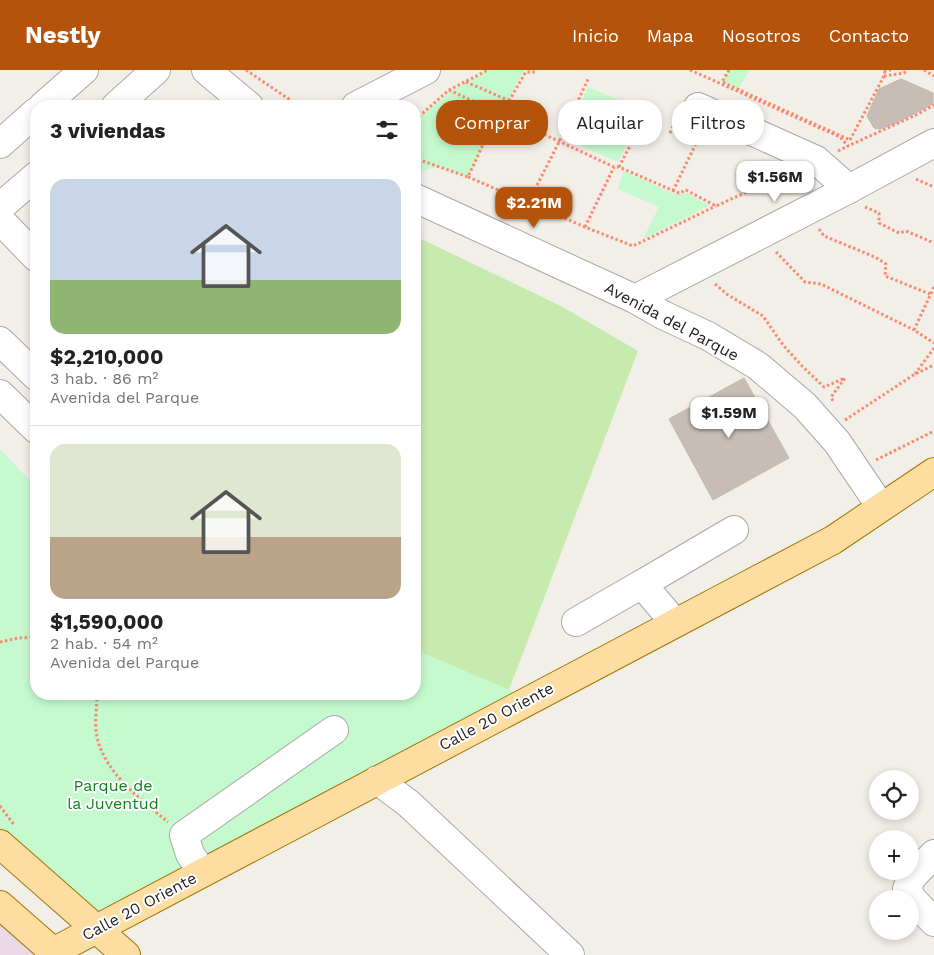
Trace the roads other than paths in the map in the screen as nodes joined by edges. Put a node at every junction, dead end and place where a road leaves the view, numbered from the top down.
1 (84, 70) edge
2 (156, 70) edge
3 (206, 70) edge
4 (426, 70) edge
5 (49, 100) edge
6 (123, 100) edge
7 (242, 100) edge
8 (368, 100) edge
9 (30, 116) edge
10 (2, 136) edge
11 (764, 141) edge
12 (934, 142) edge
13 (30, 181) edge
14 (854, 197) junction
15 (421, 201) edge
16 (0, 207) edge
17 (0, 220) edge
18 (30, 251) edge
19 (635, 299) junction
20 (0, 341) edge
21 (30, 370) edge
22 (0, 394) edge
23 (30, 423) edge
24 (934, 472) edge
25 (881, 507) junction
26 (734, 530) dead end
27 (642, 584) junction
28 (576, 622) dead end
29 (674, 622) junction
30 (334, 730) dead end
31 (378, 780) junction
32 (0, 844) edge
33 (934, 854) edge
34 (202, 872) junction
35 (0, 905) edge
36 (934, 922) edge
37 (97, 929) junction
38 (55, 953) edge
39 (126, 955) edge
40 (570, 955) edge

1 - 5 street
2 - 6 street
3 - 7 street
4 - 8 street
9 - 10 street
11 - 14 street
12 - 14 street
13 - 16 street
14 - 19 street
15 - 19 street, Avenida del Parque
17 - 18 street
19 - 25 street, Avenida del Parque
20 - 21 street
22 - 23 street
24 - 25 main road, Calle 20 Oriente
25 - 29 main road, Calle 20 Oriente
26 - 27 street
27 - 28 street
27 - 29 street
29 - 31 main road, Calle 20 Oriente
30 - 34 street
31 - 34 main road, Calle 20 Oriente
31 - 40 street
32 - 37 main road
33 - 36 street
34 - 37 main road, Calle 20 Oriente
35 - 38 main road
37 - 38 main road, Calle 20 Oriente
37 - 39 main road

